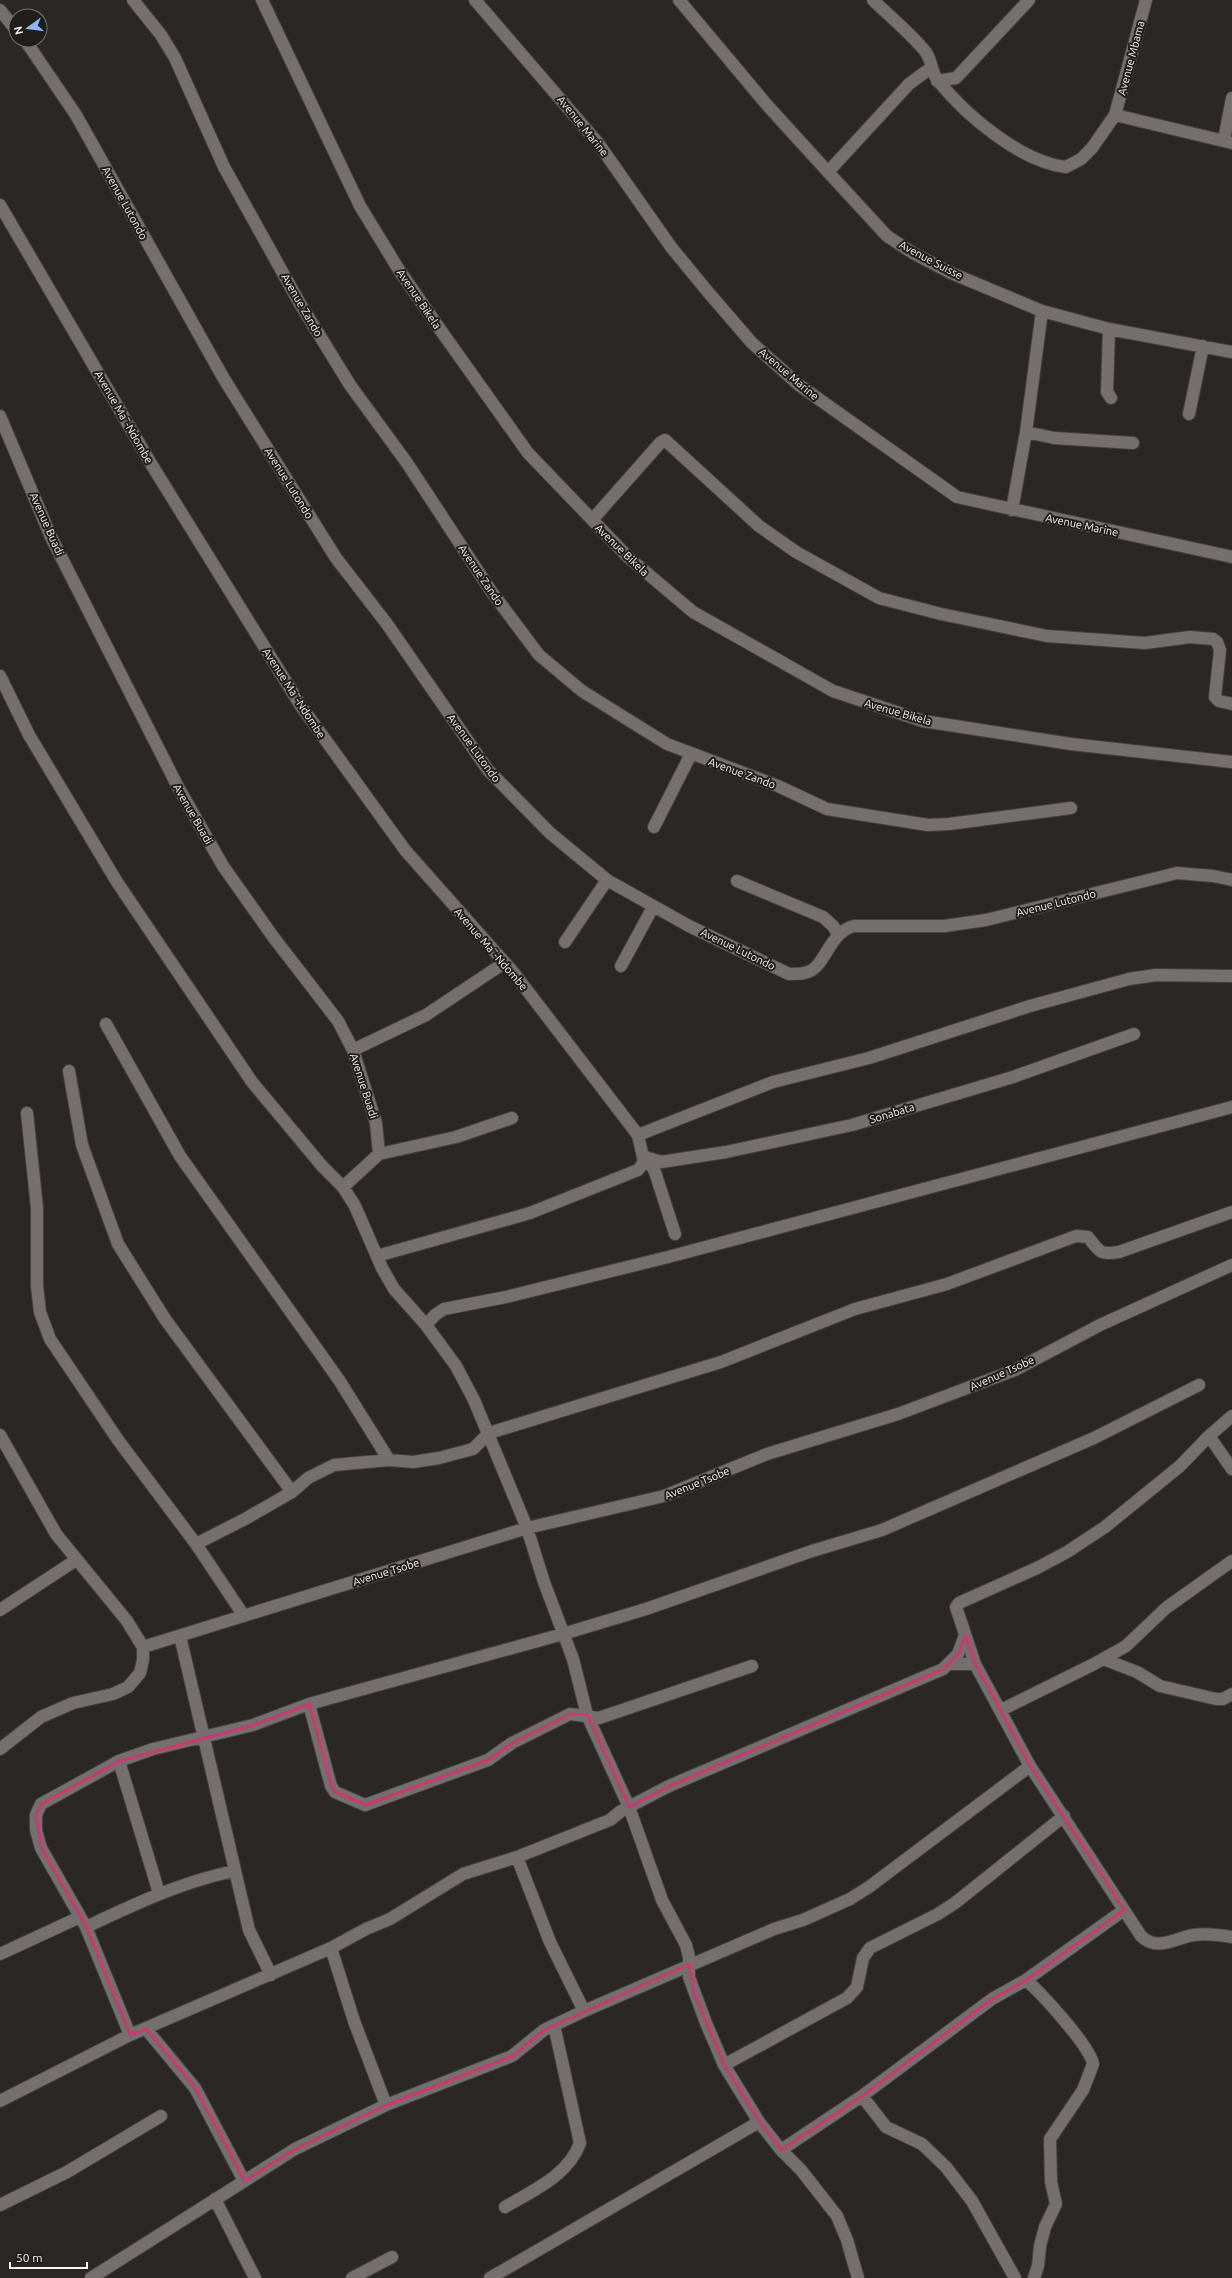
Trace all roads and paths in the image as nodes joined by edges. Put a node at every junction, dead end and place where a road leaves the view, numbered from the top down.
1 (133, 0) edge
2 (262, 0) edge
3 (475, 0) edge
4 (679, 0) edge
5 (873, 0) edge
6 (1029, 0) edge
7 (1146, 0) edge
8 (0, 10) edge
9 (8, 20) edge
10 (30, 48) edge
11 (932, 67) junction
12 (937, 81) junction
13 (1232, 98) edge
14 (1115, 115) junction
15 (1228, 142) edge
16 (828, 172) junction
17 (0, 205) edge
18 (1042, 311) junction
19 (1109, 329) junction
20 (1203, 346) junction
21 (1232, 352) edge
22 (1111, 398) dead end
23 (1189, 414) dead end
24 (0, 416) edge
25 (1026, 432) junction
26 (1133, 443) dead end
27 (1012, 510) junction
28 (592, 520) junction
29 (1232, 557) edge
30 (0, 676) edge
31 (1232, 704) edge
32 (691, 754) junction
33 (1232, 762) edge
34 (1070, 808) dead end
35 (654, 827) dead end
36 (607, 880) junction
37 (1232, 880) edge
38 (737, 881) dead end
39 (653, 907) junction
40 (838, 934) junction
41 (566, 942) dead end
42 (504, 963) junction
43 (620, 966) dead end
44 (1232, 976) edge
45 (106, 1024) dead end
46 (1134, 1034) dead end
47 (353, 1050) junction
48 (69, 1072) dead end
49 (1232, 1107) edge
50 (28, 1112) dead end
51 (512, 1118) dead end
52 (639, 1139) junction
53 (379, 1154) junction
54 (644, 1160) junction
55 (343, 1187) junction
56 (1232, 1212) edge
57 (675, 1234) dead end
58 (377, 1256) junction
59 (1232, 1265) edge
60 (426, 1325) junction
61 (1199, 1385) dead end
62 (1232, 1416) edge
63 (489, 1433) junction
64 (1209, 1436) junction
65 (1, 1438) edge
66 (389, 1460) junction
67 (1232, 1469) edge
68 (292, 1492) junction
69 (527, 1528) junction
70 (196, 1544) junction
71 (76, 1560) junction
72 (1232, 1560) edge
73 (0, 1610) edge
74 (244, 1616) junction
75 (563, 1634) junction
76 (965, 1635) junction
77 (180, 1636) junction
78 (143, 1647) junction
79 (1103, 1659) junction
80 (949, 1664) junction
81 (975, 1664) junction
82 (752, 1666) dead end
83 (1232, 1694) edge
84 (309, 1704) junction
85 (1001, 1710) junction
86 (587, 1715) junction
87 (204, 1738) junction
88 (0, 1749) edge
89 (119, 1761) junction
90 (1030, 1766) junction
91 (629, 1807) junction
92 (1064, 1816) junction
93 (517, 1856) junction
94 (234, 1871) junction
95 (159, 1893) junction
96 (1124, 1910) junction
97 (80, 1916) junction
98 (86, 1927) junction
99 (1232, 1937) edge
100 (331, 1948) junction
101 (0, 1954) edge
102 (689, 1964) junction
103 (270, 1975) junction
104 (1026, 1980) junction
105 (584, 2010) junction
106 (554, 2025) junction
107 (146, 2029) junction
108 (130, 2035) junction
109 (724, 2065) junction
110 (862, 2096) junction
111 (0, 2101) edge
112 (386, 2105) junction
113 (162, 2116) dead end
114 (759, 2122) junction
115 (781, 2150) junction
116 (244, 2181) junction
117 (215, 2199) junction
118 (0, 2205) edge
119 (505, 2207) dead end
120 (392, 2257) dead end
121 (91, 2278) edge
122 (255, 2278) edge
123 (352, 2278) edge
124 (490, 2278) edge
125 (858, 2278) edge
126 (1015, 2278) edge
127 (1034, 2278) edge

1 - 32 street, Avenue Zando
2 - 28 street, Avenue Bikela
3 - 27 street, Avenue Marine
4 - 16 street, Avenue Suisse
5 - 11 street
6 - 12 street
7 - 14 street, Avenue Mbama
8 - 9 street
10 - 36 street, Avenue Lutondo
11 - 12 street
11 - 16 street
12 - 14 street, Avenue Mbama
13 - 15 street
14 - 15 street
16 - 18 street, Avenue Suisse
17 - 42 street, Avenue Ma¨-Ndombe
18 - 19 street, Avenue Suisse
18 - 25 street
19 - 20 street, Avenue Suisse
19 - 22 street
20 - 21 street, Avenue Suisse
20 - 23 street
24 - 47 street, Avenue Buadi
25 - 26 street
25 - 27 street
27 - 29 street, Avenue Marine
28 - 31 street
28 - 33 street, Avenue Bikela
30 - 55 street
32 - 34 street, Avenue Zando
32 - 35 street
36 - 39 street, Avenue Lutondo
36 - 41 street
37 - 40 street, Avenue Lutondo
38 - 40 street
39 - 40 street, Avenue Lutondo
39 - 43 street
42 - 47 street
42 - 52 street, Avenue Ma¨-Ndombe
44 - 52 street
45 - 66 street
46 - 54 street, Sonabata
47 - 53 street, Avenue Buadi
48 - 68 street
49 - 60 street
50 - 70 street
51 - 53 street
52 - 54 street
53 - 55 street
54 - 57 street
54 - 58 street
55 - 58 street
56 - 63 street
58 - 60 street
59 - 69 street, Avenue Tsobe
60 - 63 street
61 - 75 street
62 - 64 street
63 - 66 street
63 - 69 street
64 - 67 street
64 - 76 street
65 - 71 street
66 - 68 street
68 - 70 street
69 - 74 street, Avenue Tsobe
69 - 75 street
70 - 74 street
71 - 73 street
71 - 78 street
72 - 79 street
74 - 77 street, Avenue Tsobe
75 - 84 street
75 - 86 street
76 - 80 street
76 - 81 street
77 - 78 street, Avenue Tsobe
77 - 87 street
78 - 88 street
79 - 83 street
79 - 85 street
80 - 81 street
80 - 91 street
81 - 85 street
82 - 86 street
84 - 86 street
84 - 87 street
85 - 90 street
86 - 91 street
87 - 89 street
87 - 94 street
89 - 95 street
89 - 97 street
90 - 92 street
90 - 102 street
91 - 93 street
91 - 102 street
92 - 96 street
92 - 109 street
93 - 100 street
93 - 105 street
94 - 95 street
94 - 103 street
95 - 98 street
96 - 99 street
96 - 104 street
97 - 98 street
97 - 101 street
98 - 108 street
100 - 103 street
100 - 112 street
102 - 105 street
102 - 109 street
103 - 107 street
104 - 110 street
104 - 127 street
105 - 106 street
106 - 112 street
106 - 119 street
107 - 108 street
107 - 116 street
108 - 111 street
109 - 114 street
110 - 115 street
110 - 126 street
112 - 116 street
113 - 118 street
114 - 115 street
114 - 124 street
115 - 125 street
116 - 117 street
117 - 121 street
117 - 122 street
120 - 123 street

